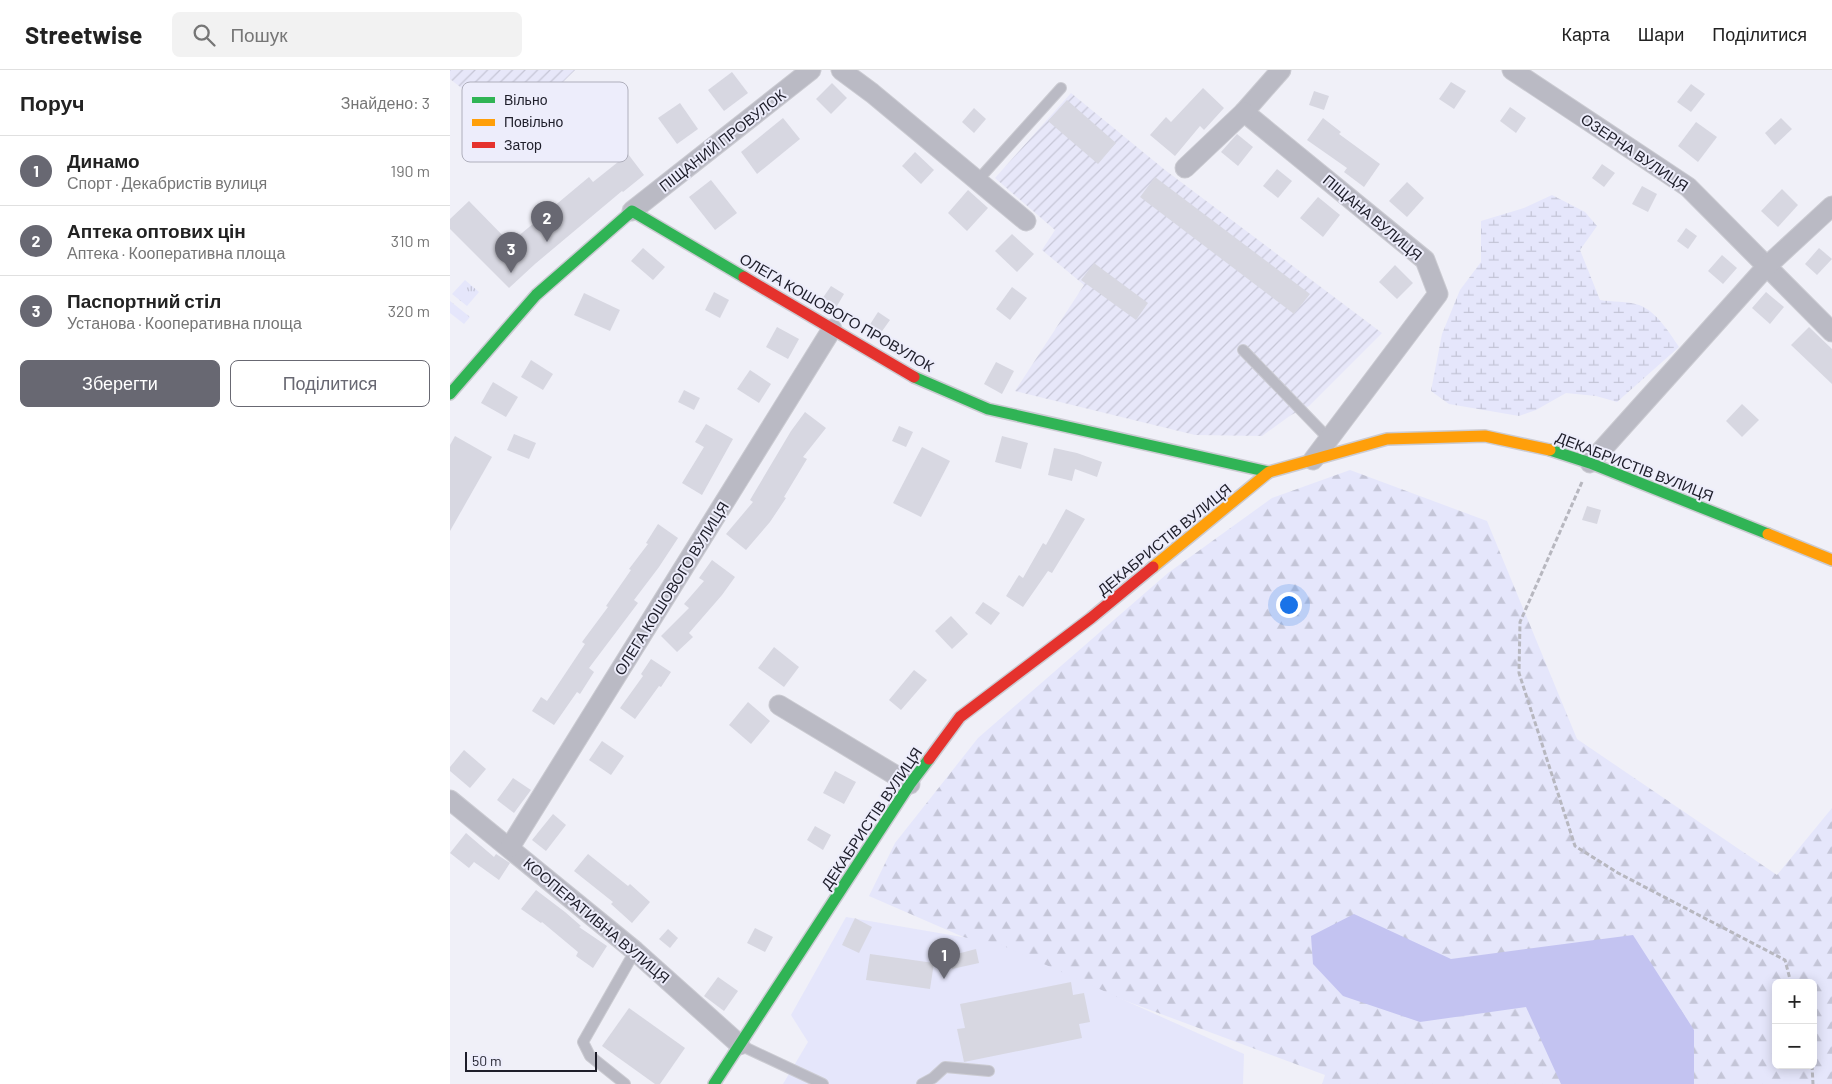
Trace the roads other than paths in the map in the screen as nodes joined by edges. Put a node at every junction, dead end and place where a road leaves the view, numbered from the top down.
1 (811, 70) edge
2 (841, 70) edge
3 (1280, 70) edge
4 (1512, 70) edge
5 (1061, 88) dead end
6 (1244, 112) junction
7 (1185, 168) dead end
8 (978, 180) junction
9 (1832, 206) edge
10 (632, 210) junction
11 (1026, 220) dead end
12 (1767, 266) junction
13 (832, 329) junction
14 (1832, 332) edge
15 (1243, 350) dead end
16 (450, 394) edge
17 (1329, 439) junction
18 (1313, 460) junction
19 (1590, 463) junction
20 (1269, 472) junction
21 (1832, 560) edge
22 (779, 705) dead end
23 (910, 784) junction
24 (454, 810) edge
25 (510, 847) junction
26 (635, 951) junction
27 (740, 1045) junction
28 (989, 1071) dead end
29 (933, 1081) edge
30 (626, 1084) edge
31 (714, 1084) edge
32 (823, 1084) edge
33 (922, 1084) edge

1 - 10 street, ПІЩАНИЙ ПРОВУЛОК
2 - 8 street
3 - 6 street
4 - 12 street, ОЗЕРНА ВУЛИЦЯ
5 - 8 lane
6 - 7 street
6 - 17 street, ПІЩАНА ВУЛИЦЯ
8 - 11 street
9 - 12 street
10 - 13 street, ОЛЕГА КОШОВОГО ПРОВУЛОК
10 - 16 street
12 - 14 street, ОЗЕРНА ВУЛИЦЯ
12 - 19 street
13 - 20 street, ОЛЕГА КОШОВОГО ПРОВУЛОК
13 - 25 street, ОЛЕГА КОШОВОГО ВУЛИЦЯ
15 - 17 lane
17 - 18 street, ПІЩАНА ВУЛИЦЯ
18 - 19 street, ДЕКАБРИСТІВ ВУЛИЦЯ
18 - 20 street, ДЕКАБРИСТІВ ВУЛИЦЯ
19 - 21 street, ДЕКАБРИСТІВ ВУЛИЦЯ
20 - 23 street, ДЕКАБРИСТІВ ВУЛИЦЯ
22 - 23 street
23 - 27 street, ДЕКАБРИСТІВ ВУЛИЦЯ
24 - 25 street, КООПЕРАТИВНА ВУЛИЦЯ
25 - 26 street, КООПЕРАТИВНА ВУЛИЦЯ
26 - 27 street, КООПЕРАТИВНА ВУЛИЦЯ
26 - 30 lane
27 - 31 street, ДЕКАБРИСТІВ ВУЛИЦЯ
27 - 32 lane
28 - 29 lane
29 - 33 lane

